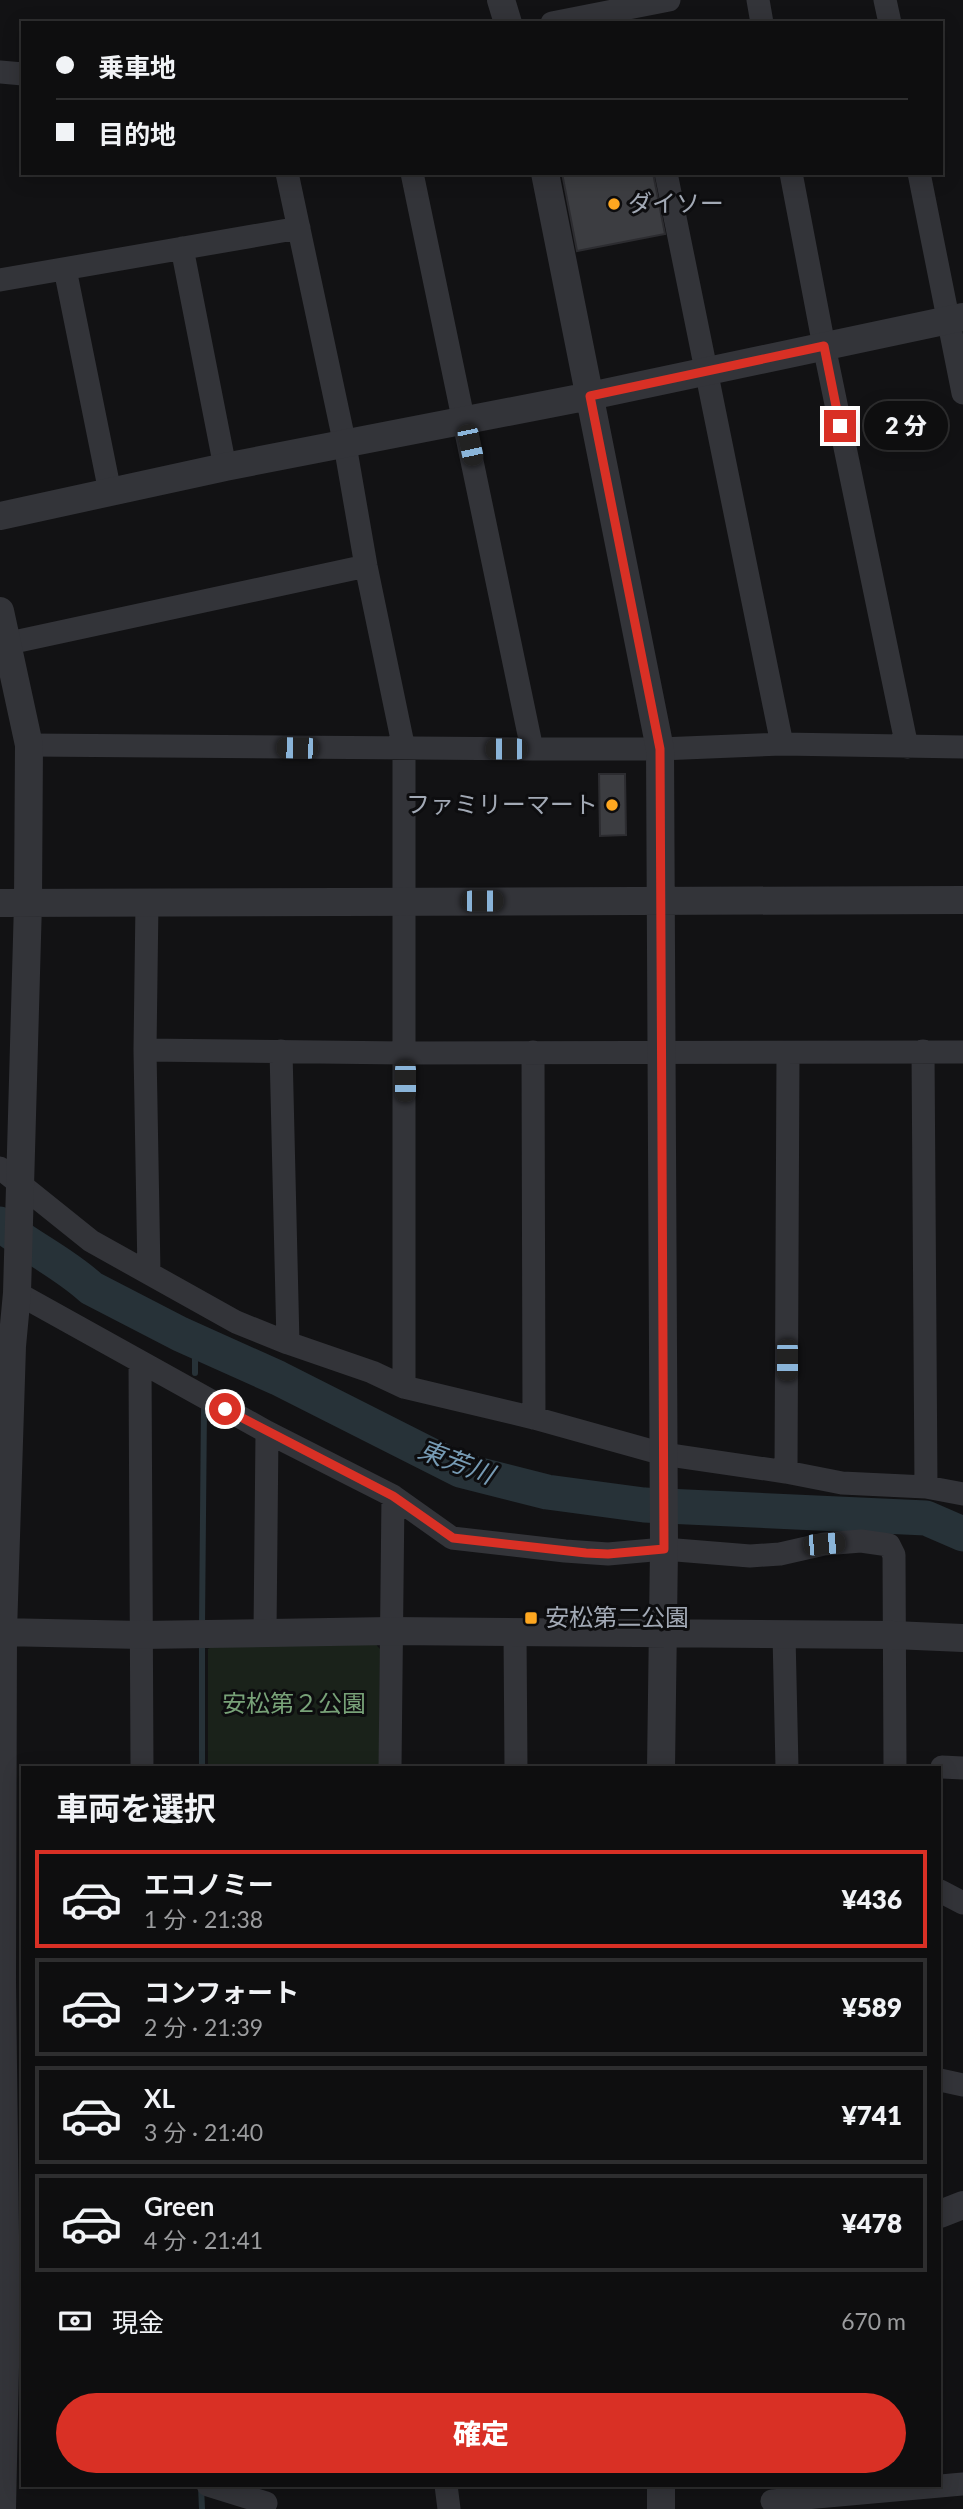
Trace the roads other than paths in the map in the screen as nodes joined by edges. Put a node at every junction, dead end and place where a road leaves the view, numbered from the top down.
1 (502, 0) edge
2 (669, 0) edge
3 (758, 0) edge
4 (885, 0) edge
5 (632, 15) edge
6 (507, 21) edge
7 (572, 21) edge
8 (762, 21) edge
9 (890, 21) edge
10 (0, 72) edge
11 (21, 74) edge
12 (287, 175) edge
13 (412, 175) edge
14 (545, 175) edge
15 (666, 175) edge
16 (791, 175) edge
17 (919, 175) edge
18 (299, 228) junction
19 (182, 248) junction
20 (65, 268) junction
21 (0, 280) edge
22 (955, 318) edge
23 (824, 346) junction
24 (708, 370) junction
25 (963, 393) edge
26 (590, 396) junction
27 (464, 420) junction
28 (345, 445) junction
29 (225, 467) junction
30 (110, 492) junction
31 (0, 516) edge
32 (366, 566) junction
33 (0, 611) edge
34 (3, 644) edge
35 (782, 744) junction
36 (29, 746) junction
37 (907, 747) junction
38 (963, 747) edge
39 (404, 749) junction
40 (660, 749) junction
41 (532, 750) junction
42 (660, 900) junction
43 (963, 900) edge
44 (146, 902) junction
45 (405, 902) junction
46 (0, 903) edge
47 (28, 903) junction
48 (145, 1050) junction
49 (281, 1051) junction
50 (923, 1051) junction
51 (533, 1052) junction
52 (660, 1052) junction
53 (963, 1052) edge
54 (405, 1053) junction
55 (788, 1053) junction
56 (10, 1176) edge
57 (149, 1273) junction
58 (17, 1293) junction
59 (288, 1343) junction
60 (6, 1346) edge
61 (140, 1362) junction
62 (404, 1387) junction
63 (534, 1418) junction
64 (267, 1432) junction
65 (663, 1457) junction
66 (786, 1472) junction
67 (926, 1486) junction
68 (963, 1494) edge
69 (393, 1496) junction
70 (664, 1539) junction
71 (390, 1631) junction
72 (1, 1632) edge
73 (265, 1633) junction
74 (515, 1633) junction
75 (661, 1634) junction
76 (142, 1635) junction
77 (784, 1635) junction
78 (893, 1635) junction
79 (963, 1638) edge
80 (142, 1766) edge
81 (390, 1766) edge
82 (516, 1766) edge
83 (661, 1766) edge
84 (787, 1766) edge
85 (895, 1766) edge
86 (941, 1892) edge
87 (963, 1903) edge
88 (8, 1981) edge
89 (941, 2080) edge
90 (963, 2085) edge
91 (963, 2205) edge
92 (941, 2214) edge
93 (10, 2320) edge
94 (13, 2423) edge
95 (963, 2484) edge
96 (941, 2486) edge
97 (215, 2487) edge
98 (446, 2487) edge
99 (661, 2487) edge
100 (922, 2487) edge
101 (772, 2498) edge
102 (266, 2499) edge
103 (2, 2509) edge
104 (449, 2509) edge
105 (661, 2509) edge

1 - 6 street
2 - 5 street
3 - 8 street
4 - 9 street
5 - 7 street
10 - 11 street
12 - 18 street
13 - 27 street
14 - 26 street
15 - 24 street
16 - 23 street
17 - 22 street
18 - 19 street
18 - 28 street
19 - 20 street
19 - 29 street
20 - 21 street
20 - 30 street
22 - 23 street
22 - 25 street
23 - 24 street
23 - 37 street
24 - 26 street
24 - 35 street
26 - 27 street
26 - 40 street
27 - 28 street
27 - 41 street
28 - 29 street
28 - 32 street
29 - 30 street
30 - 31 street
32 - 34 street
32 - 39 street
33 - 34 street
34 - 36 street
35 - 37 street
35 - 40 street
36 - 39 street
36 - 47 street
37 - 38 street
39 - 41 street
39 - 45 street
40 - 41 street
40 - 42 street
42 - 43 street
42 - 45 street
42 - 52 street
44 - 45 street
44 - 47 street
44 - 48 street
45 - 54 street
46 - 47 street
47 - 56 street
48 - 49 street
48 - 57 street
49 - 54 street
49 - 59 street
50 - 53 street
50 - 55 street
50 - 67 street
51 - 52 street
51 - 54 street
51 - 63 street
52 - 55 street
52 - 65 street
54 - 62 street
55 - 66 street
56 - 57 street
56 - 58 street
57 - 59 street
58 - 60 street
58 - 61 street
59 - 62 street
60 - 72 street
61 - 64 street
61 - 76 street
62 - 63 street
63 - 65 street
64 - 69 street
64 - 73 street
65 - 66 street
65 - 70 street
66 - 67 street
67 - 68 street
69 - 70 street
69 - 71 street
70 - 75 street
70 - 78 street
71 - 73 street
71 - 74 street
71 - 81 street
72 - 76 street
72 - 88 street
73 - 76 street
74 - 75 street
74 - 82 street
75 - 77 street
75 - 83 street
76 - 80 street
77 - 78 street
77 - 84 street
78 - 79 street
78 - 85 street
86 - 87 street
88 - 93 street
89 - 90 street
91 - 92 street
93 - 94 street
94 - 103 street
95 - 96 street
97 - 102 street
98 - 104 street
99 - 105 street
100 - 101 street

